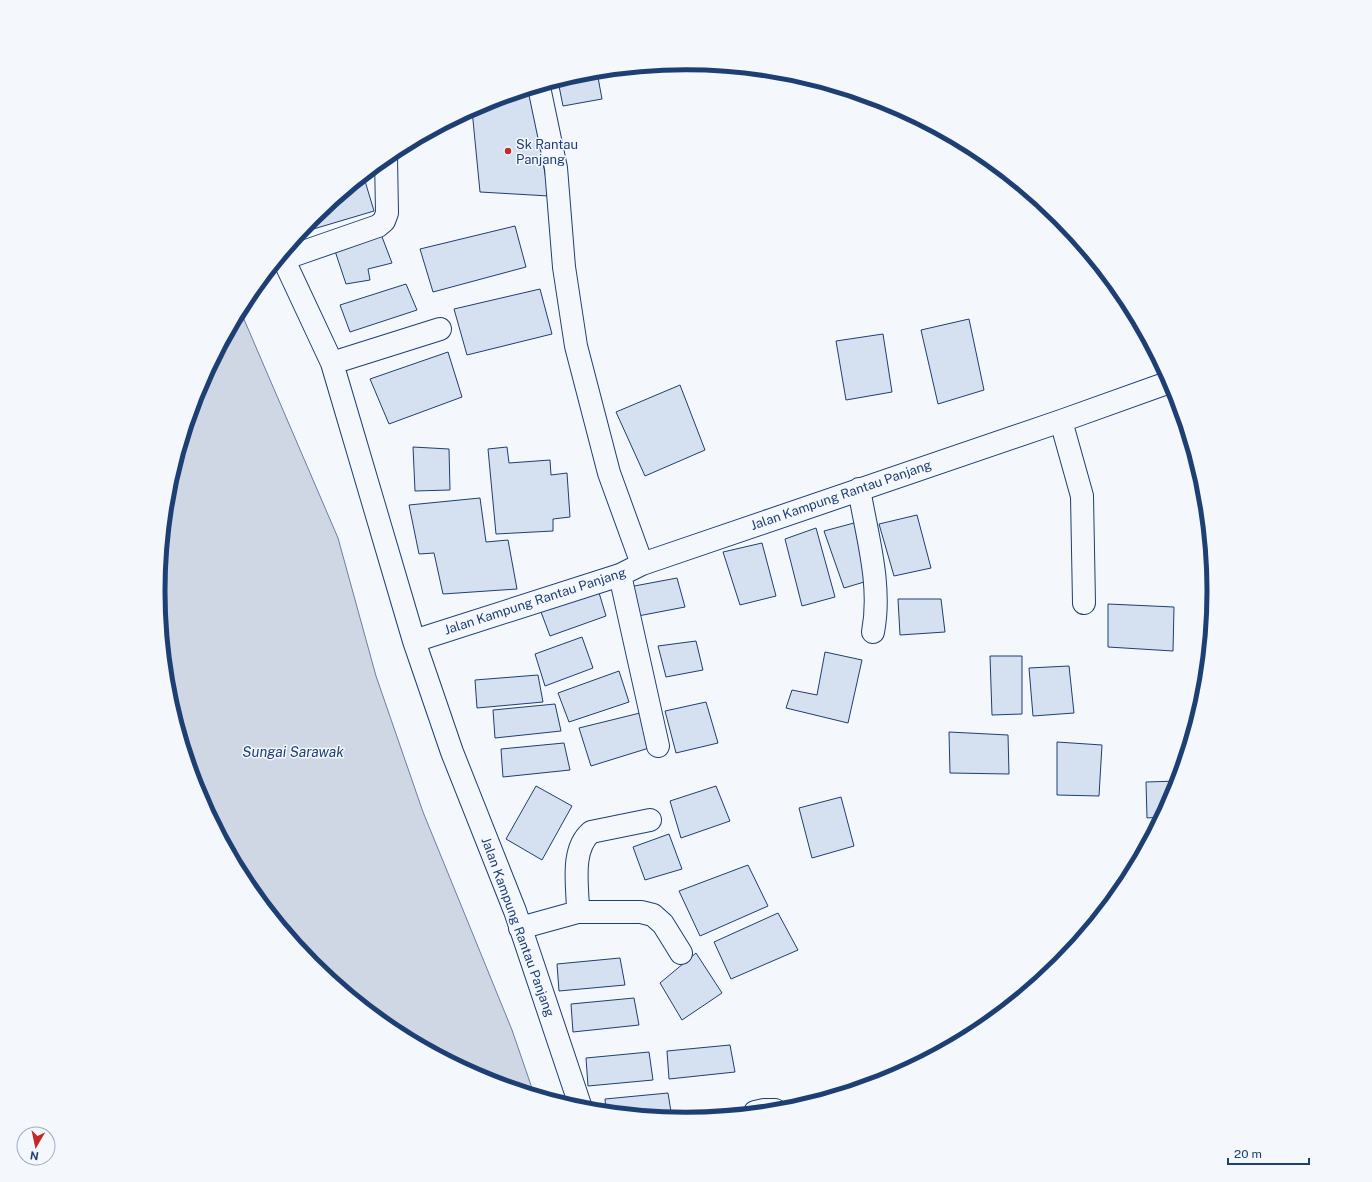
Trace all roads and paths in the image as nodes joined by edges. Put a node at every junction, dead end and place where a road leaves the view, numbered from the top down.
1 (540, 91) edge
2 (386, 166) edge
3 (288, 255) edge
4 (284, 260) edge
5 (440, 329) dead end
6 (332, 363) junction
7 (1164, 384) edge
8 (1061, 421) junction
9 (858, 489) junction
10 (642, 564) junction
11 (620, 575) junction
12 (1084, 603) dead end
13 (873, 632) dead end
14 (414, 641) junction
15 (658, 746) dead end
16 (650, 820) dead end
17 (578, 912) junction
18 (520, 928) junction
19 (681, 952) dead end
20 (577, 1100) edge

1 - 10 street
2 - 3 street
4 - 6 street
5 - 6 street
6 - 14 street
7 - 8 street, Jalan Kampung Rantau Panjang
8 - 9 street, Jalan Kampung Rantau Panjang
8 - 12 street
9 - 10 street, Jalan Kampung Rantau Panjang
9 - 13 street
10 - 11 street, Jalan Kampung Rantau Panjang
11 - 14 street, Jalan Kampung Rantau Panjang
11 - 15 street
14 - 18 street, Jalan Kampung Rantau Panjang
16 - 17 street
17 - 18 street
17 - 19 street
18 - 20 street, Jalan Kampung Rantau Panjang

